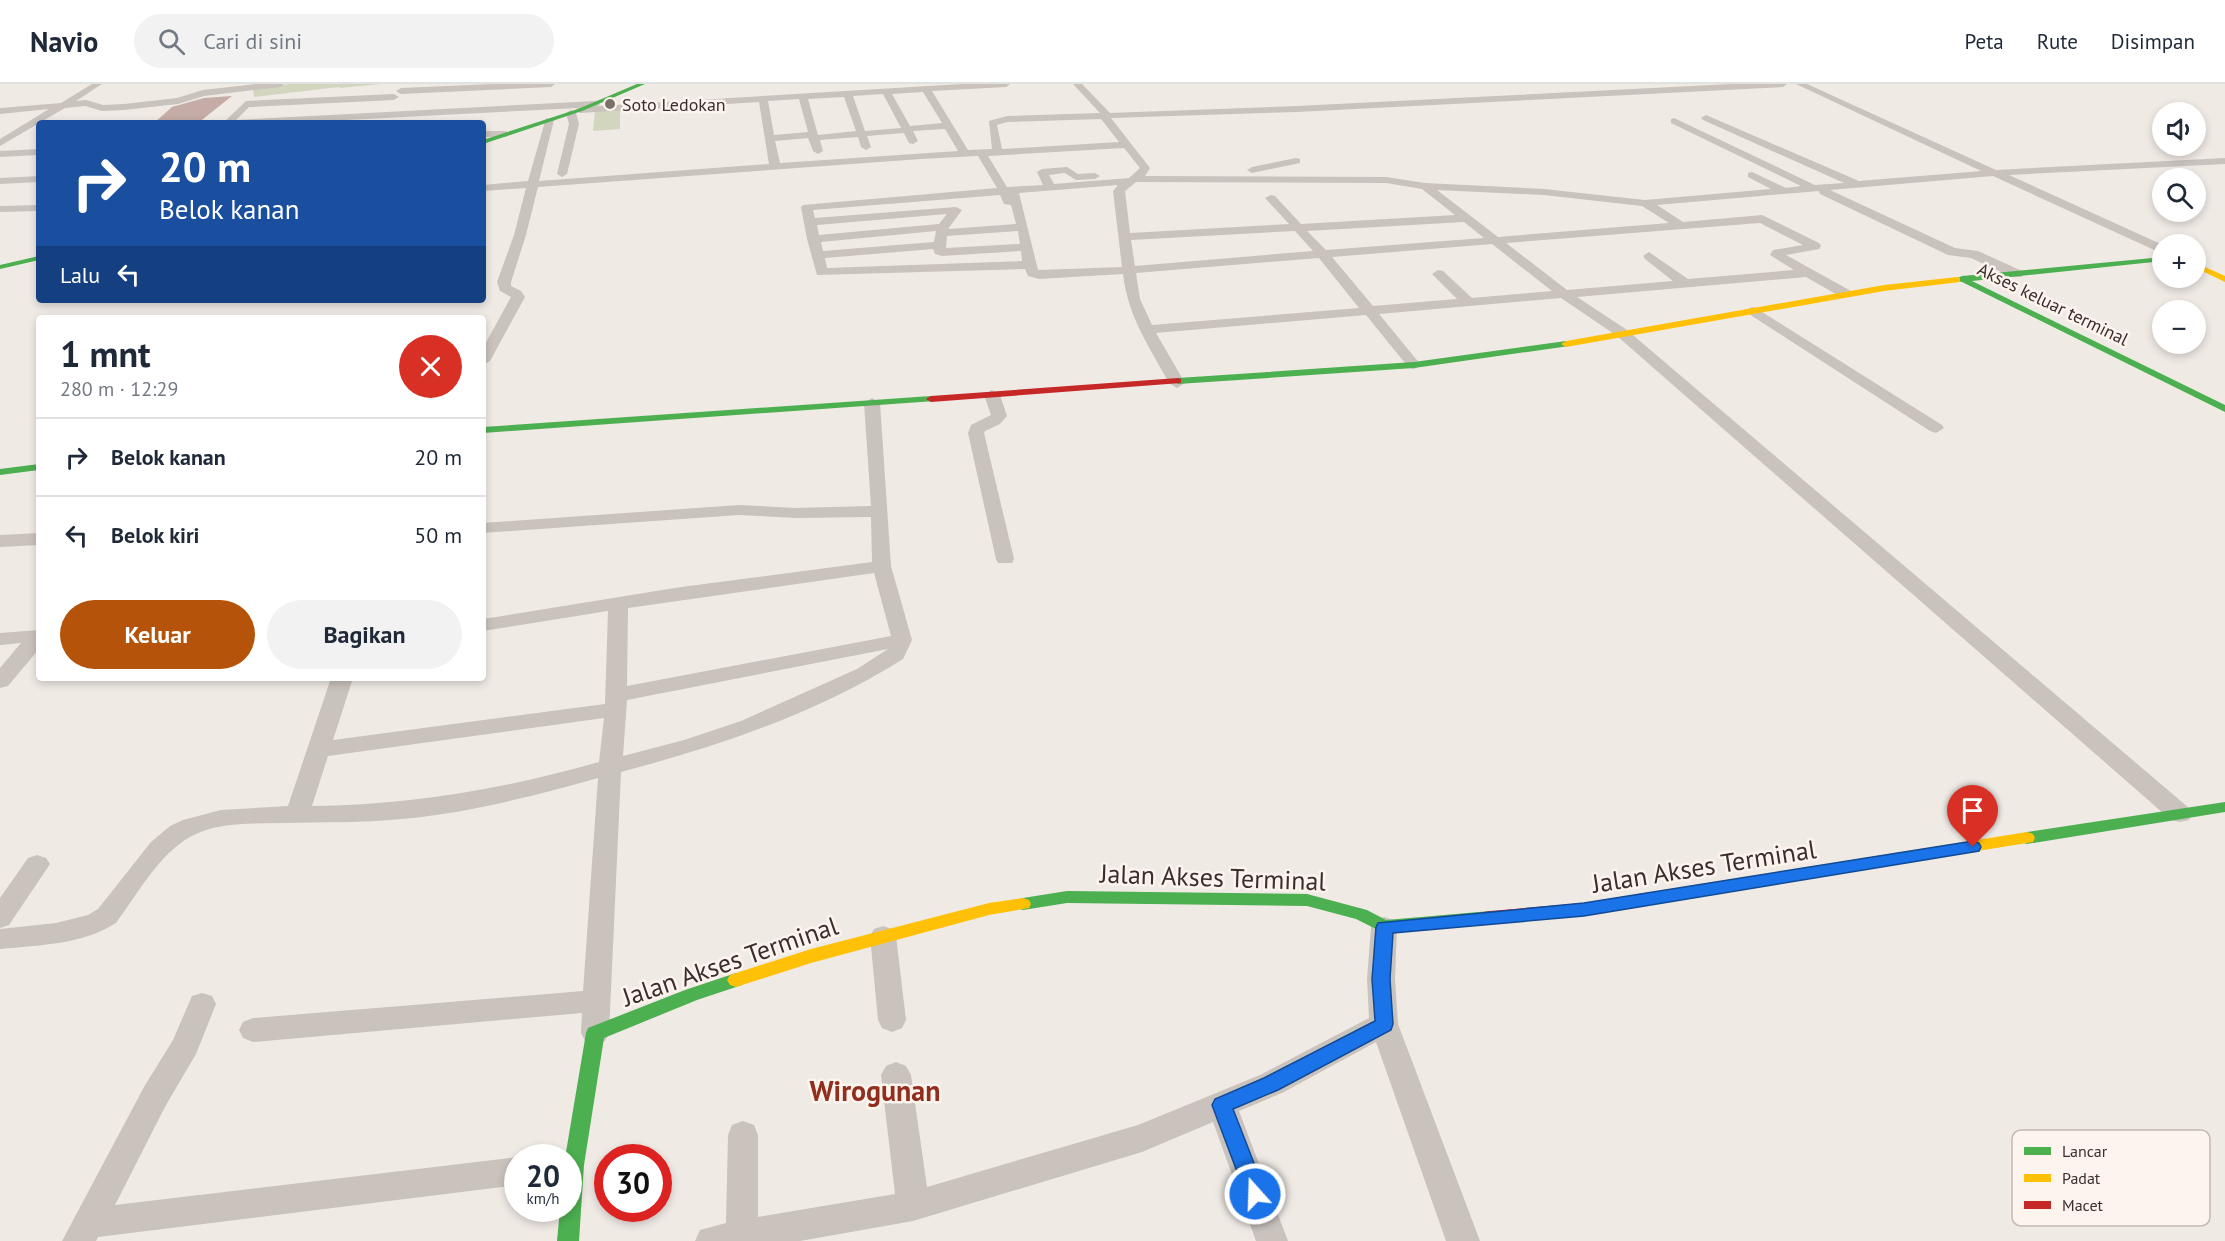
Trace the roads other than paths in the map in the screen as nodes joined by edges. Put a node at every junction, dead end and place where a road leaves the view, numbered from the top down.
1 (98, 84) edge
2 (280, 84) edge
3 (535, 84) edge
4 (551, 84) edge
5 (642, 84) edge
6 (1006, 84) edge
7 (1077, 84) edge
8 (1782, 84) edge
9 (1800, 84) edge
10 (926, 89) junction
11 (401, 91) edge
12 (886, 91) junction
13 (848, 93) junction
14 (759, 96) junction
15 (803, 96) junction
16 (595, 104) junction
17 (63, 105) junction
18 (527, 106) junction
19 (479, 108) junction
20 (0, 111) edge
21 (575, 112) junction
22 (373, 115) junction
23 (1106, 115) junction
24 (1706, 118) dead end
25 (40, 120) edge
26 (231, 120) edge
27 (286, 120) edge
28 (367, 120) edge
29 (471, 120) dead end
30 (549, 120) junction
31 (1674, 121) dead end
32 (36, 122) edge
33 (948, 126) junction
34 (906, 130) junction
35 (36, 133) edge
36 (486, 134) edge
37 (506, 134) junction
38 (860, 134) junction
39 (0, 135) edge
40 (16, 135) junction
41 (813, 136) junction
42 (769, 138) junction
43 (486, 141) edge
44 (0, 143) edge
45 (1126, 145) junction
46 (36, 152) edge
47 (998, 152) junction
48 (981, 153) junction
49 (0, 154) edge
50 (964, 154) junction
51 (921, 156) junction
52 (871, 160) junction
53 (1296, 161) dead end
54 (2225, 161) edge
55 (822, 164) junction
56 (775, 167) junction
57 (1993, 173) junction
58 (562, 174) dead end
59 (35, 175) edge
60 (1752, 175) dead end
61 (1216, 177) junction
62 (1136, 178) junction
63 (0, 181) edge
64 (532, 184) junction
65 (1425, 186) junction
66 (1859, 186) junction
67 (1050, 187) junction
68 (486, 188) edge
69 (1820, 191) junction
70 (1786, 192) junction
71 (1010, 193) junction
72 (956, 194) junction
73 (535, 198) junction
74 (1271, 198) dead end
75 (514, 199) dead end
76 (1646, 203) junction
77 (36, 208) edge
78 (0, 209) edge
79 (956, 210) junction
80 (1197, 217) dead end
81 (1467, 218) junction
82 (810, 222) junction
83 (1679, 224) junction
84 (1019, 228) junction
85 (1296, 228) junction
86 (1206, 233) junction
87 (941, 235) junction
88 (1126, 237) junction
89 (813, 238) junction
90 (1495, 240) junction
91 (2152, 245) edge
92 (1027, 247) junction
93 (817, 255) junction
94 (1322, 255) junction
95 (1649, 256) dead end
96 (36, 259) edge
97 (2152, 260) edge
98 (1029, 265) junction
99 (0, 267) edge
100 (1129, 270) junction
101 (2206, 270) edge
102 (1809, 273) junction
103 (1438, 274) dead end
104 (2017, 274) junction
105 (1962, 279) junction
106 (2225, 279) edge
107 (1686, 284) junction
108 (1564, 294) junction
109 (1846, 294) junction
110 (1467, 301) junction
111 (1366, 310) junction
112 (1754, 311) junction
113 (1147, 330) junction
114 (1622, 333) junction
115 (486, 356) edge
116 (1414, 365) junction
117 (1177, 383) junction
118 (992, 395) junction
119 (872, 403) junction
120 (2225, 410) edge
121 (1936, 428) dead end
122 (486, 430) edge
123 (36, 467) edge
124 (0, 472) edge
125 (880, 511) junction
126 (486, 528) edge
127 (36, 539) edge
128 (0, 541) edge
129 (1005, 559) dead end
130 (882, 566) junction
131 (618, 605) junction
132 (486, 625) edge
133 (36, 636) edge
134 (0, 639) edge
135 (36, 639) edge
136 (902, 640) junction
137 (0, 681) edge
138 (341, 681) edge
139 (617, 702) junction
140 (317, 750) junction
141 (609, 780) junction
142 (2225, 807) edge
143 (297, 814) junction
144 (2180, 814) junction
145 (37, 864) dead end
146 (0, 918) edge
147 (1384, 927) junction
148 (883, 936) junction
149 (0, 939) edge
150 (595, 1001) junction
151 (202, 1004) dead end
152 (892, 1020) dead end
153 (1384, 1024) junction
154 (253, 1030) dead end
155 (595, 1033) junction
156 (896, 1075) dead end
157 (1222, 1105) junction
158 (743, 1135) dead end
159 (575, 1144) edge
160 (504, 1173) edge
161 (914, 1206) junction
162 (569, 1222) edge
163 (84, 1232) edge
164 (811, 1232) edge
165 (727, 1239) edge
166 (1272, 1239) dead end
167 (568, 1241) edge
168 (1463, 1241) edge

1 - 17 street
2 - 17 street
3 - 4 street
3 - 11 street
3 - 18 street
5 - 16 street
6 - 10 street
7 - 23 street
8 - 23 street
9 - 57 street
10 - 12 street
10 - 33 street
11 - 22 street
11 - 26 street
12 - 13 street
12 - 34 street
13 - 15 street
13 - 38 street
14 - 15 street
14 - 21 street
14 - 42 street
15 - 41 street
16 - 18 street
16 - 21 street
17 - 20 street
17 - 25 street
18 - 19 street
19 - 22 street
19 - 29 street
21 - 30 street
21 - 58 street
22 - 27 street
22 - 28 street
23 - 45 street
23 - 47 street
24 - 66 street
30 - 37 street
30 - 64 street
31 - 69 street
32 - 40 street
33 - 34 street
33 - 50 street
34 - 38 street
34 - 51 street
35 - 40 street
36 - 37 street
37 - 43 street
38 - 41 street
38 - 52 street
39 - 40 street
40 - 44 street
41 - 42 street
41 - 55 street
42 - 56 street
45 - 47 street
45 - 62 street
46 - 49 street
47 - 48 street
48 - 50 street
48 - 71 street
50 - 51 street
51 - 52 street
52 - 55 street
53 - 61 street
54 - 57 street
55 - 56 street
56 - 64 street
57 - 66 street
57 - 91 street
59 - 63 street
60 - 70 street
61 - 62 street
61 - 65 street
62 - 67 street
62 - 67 street
62 - 88 street
64 - 68 street
64 - 73 street
65 - 76 street
65 - 81 street
66 - 69 street
67 - 71 street
69 - 70 street
69 - 104 street
70 - 76 street
71 - 72 street
71 - 84 street
72 - 79 street
72 - 82 street
73 - 75 street
73 - 115 street
74 - 85 street
76 - 83 street
77 - 78 street
79 - 82 street
79 - 87 street
80 - 86 street
81 - 85 street
81 - 90 street
82 - 89 street
83 - 90 street
83 - 102 street
84 - 87 street
84 - 92 street
85 - 86 street
85 - 94 street
86 - 88 street
87 - 89 street
87 - 92 street
87 - 93 street
88 - 100 street
89 - 93 street
90 - 94 street
90 - 108 street
92 - 98 street
93 - 98 street
94 - 100 street
94 - 111 street
95 - 107 street
96 - 99 street
97 - 104 street
98 - 100 street
100 - 113 street
101 - 106 street
102 - 107 street
102 - 109 street
103 - 110 street
104 - 105 street
105 - 109 street
105 - 120 street, Akses keluar terminal
107 - 108 street
108 - 110 street
108 - 114 street
109 - 112 street
110 - 111 street
111 - 113 street
111 - 116 street
112 - 114 street
112 - 121 street
113 - 117 street
114 - 116 street
114 - 144 street
116 - 117 street
117 - 118 street
118 - 119 street
118 - 129 street
119 - 122 street
119 - 125 street
123 - 124 street
125 - 126 street
125 - 130 street
127 - 128 street
130 - 131 street
130 - 136 street
131 - 132 street
131 - 139 street
133 - 134 street
135 - 137 street
136 - 139 street
136 - 141 street
138 - 140 street
139 - 140 street
139 - 141 street
140 - 143 street
141 - 143 street
141 - 150 street
142 - 144 street, Jalan Akses Terminal
143 - 149 street
144 - 147 street, Jalan Akses Terminal
145 - 146 street
147 - 148 street, Jalan Akses Terminal
147 - 153 street
148 - 152 street
148 - 155 street, Jalan Akses Terminal
150 - 154 street
150 - 155 street
151 - 163 street
153 - 157 street
153 - 168 street
155 - 159 street
156 - 161 street
157 - 161 street
157 - 166 street
158 - 165 street
160 - 163 street
161 - 164 street
162 - 167 street
164 - 165 street

